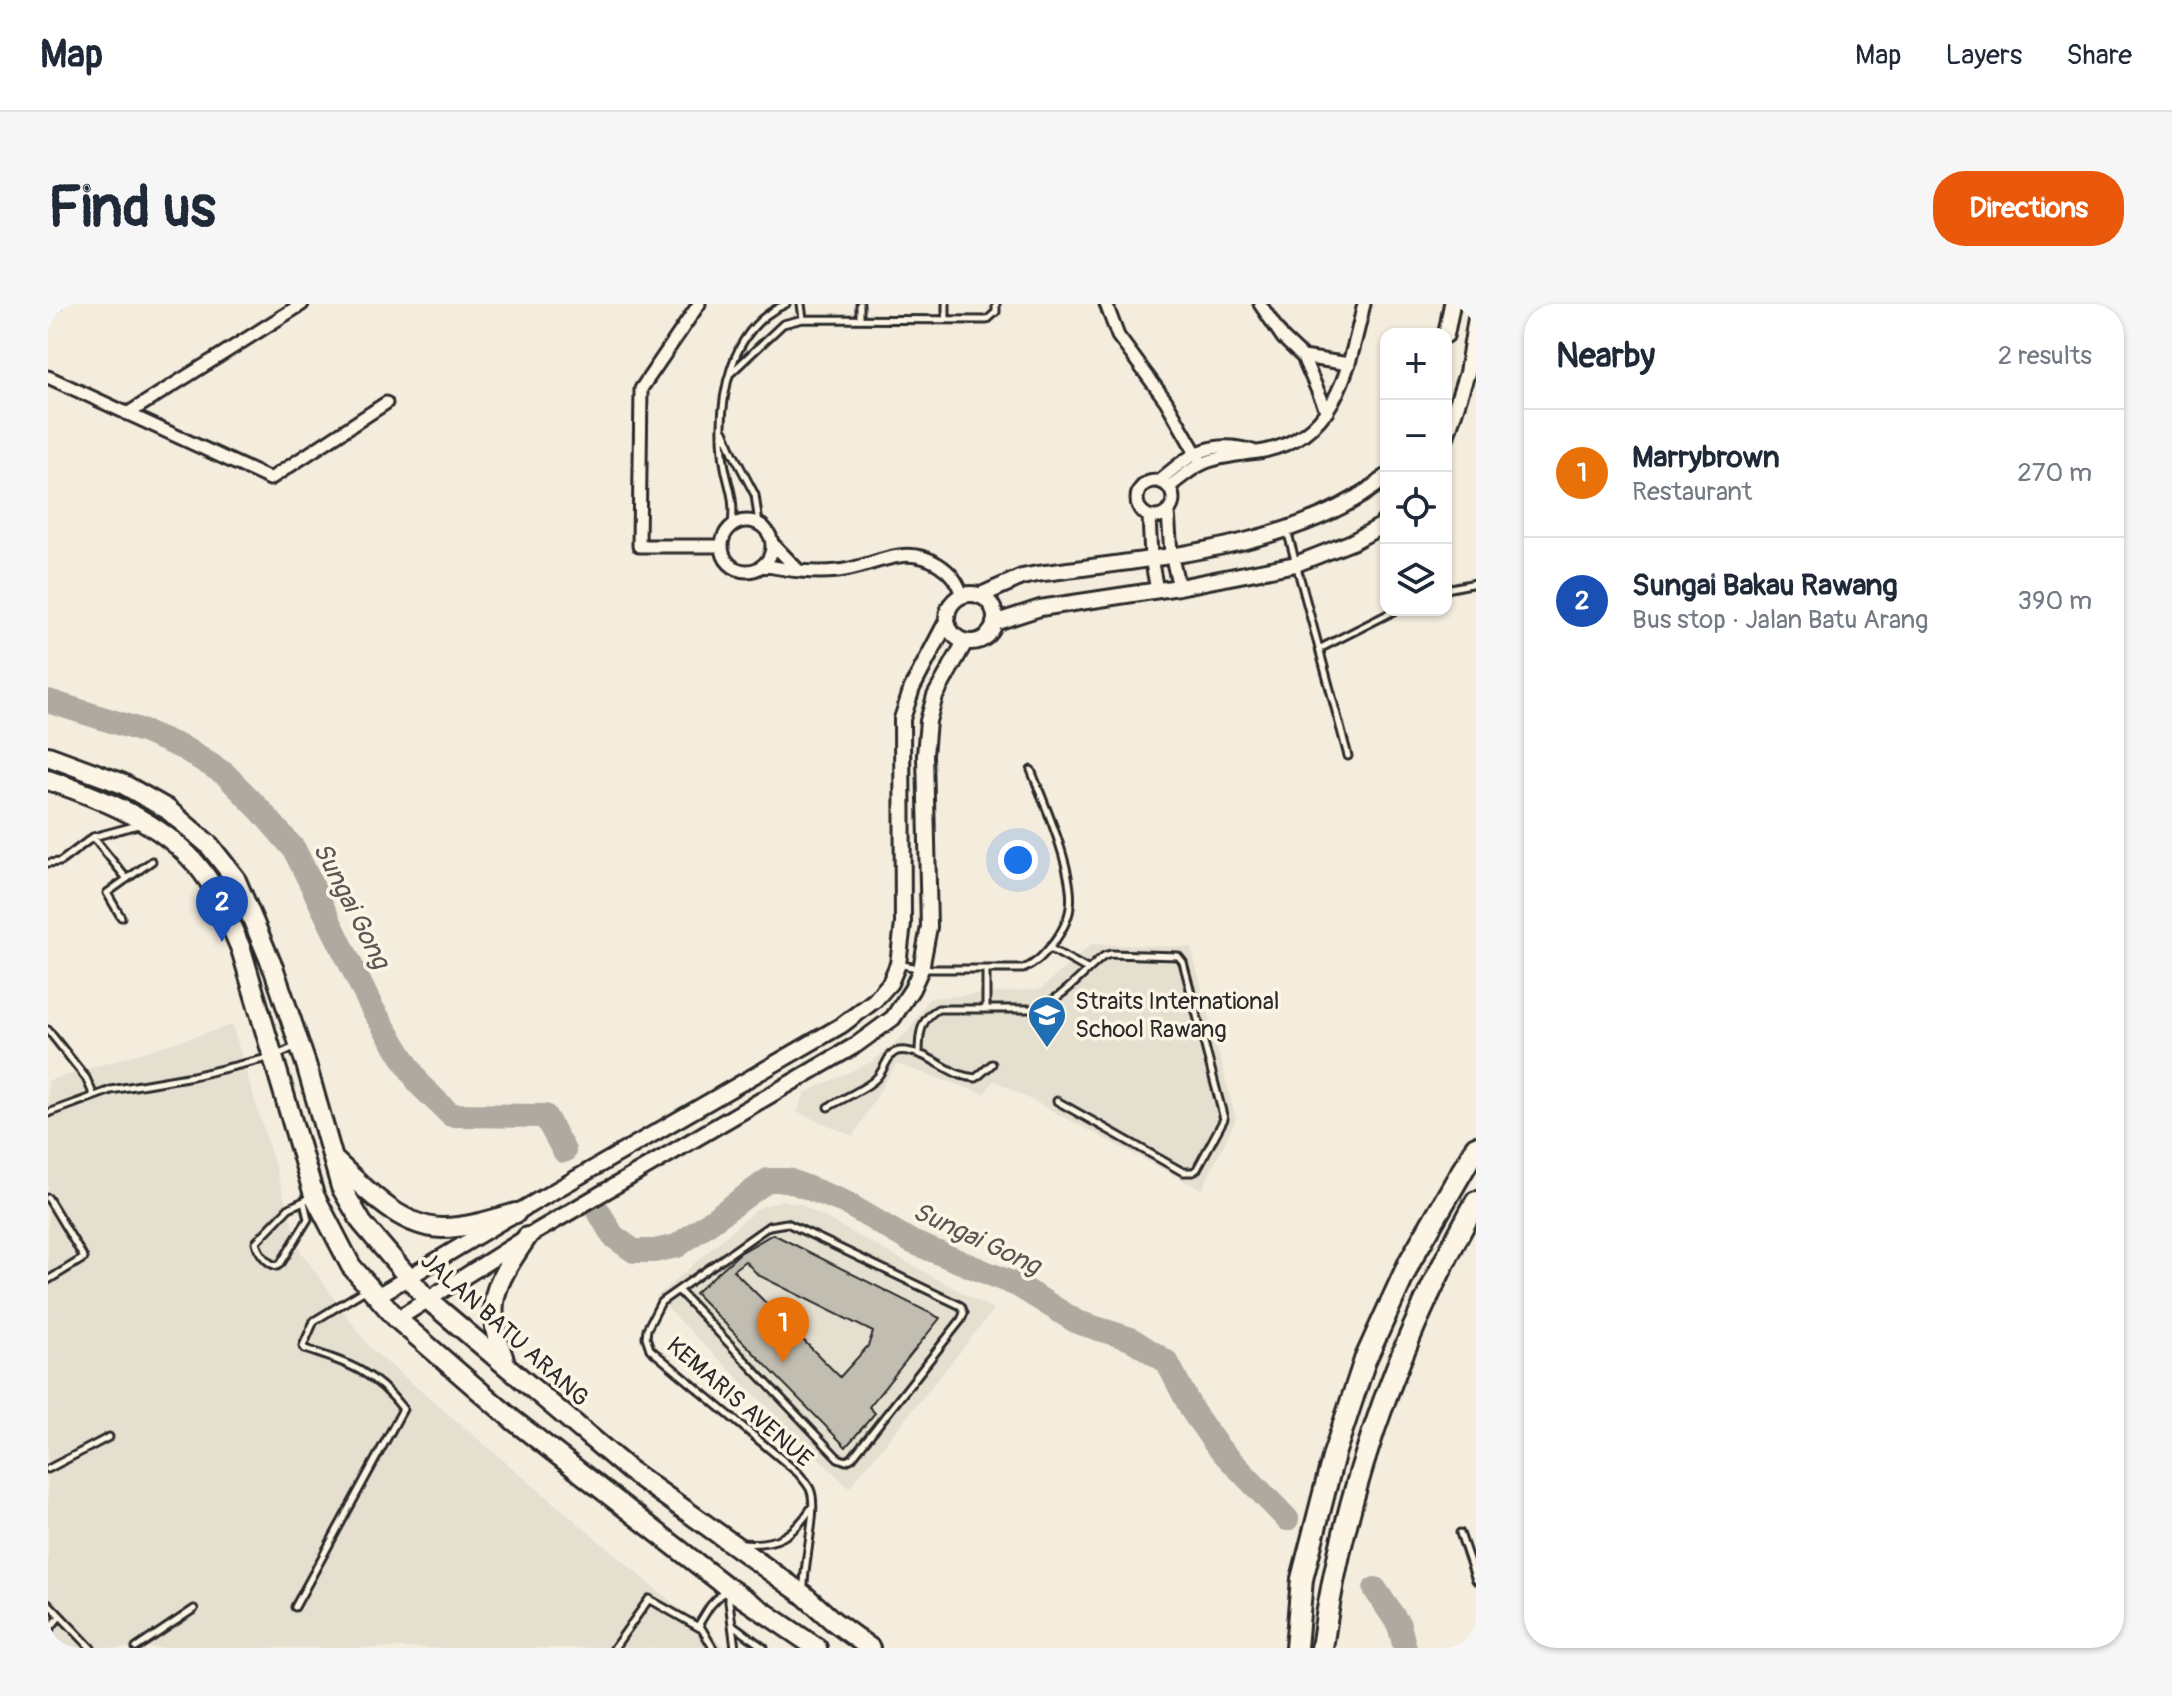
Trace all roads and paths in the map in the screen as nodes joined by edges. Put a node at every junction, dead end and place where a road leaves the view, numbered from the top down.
1 (55, 304) edge
2 (302, 304) edge
3 (699, 304) edge
4 (786, 304) edge
5 (801, 304) edge
6 (860, 304) edge
7 (946, 304) edge
8 (996, 304) edge
9 (1106, 304) edge
10 (1260, 304) edge
11 (1364, 304) edge
12 (1452, 304) edge
13 (48, 308) edge
14 (1476, 318) edge
15 (803, 319) junction
16 (860, 319) junction
17 (946, 320) junction
18 (1447, 328) edge
19 (1303, 357) junction
20 (1349, 364) junction
21 (731, 373) junction
22 (48, 377) edge
23 (386, 403) dead end
24 (1327, 412) junction
25 (127, 414) junction
26 (1452, 419) edge
27 (722, 426) junction
28 (1253, 451) junction
29 (1194, 453) junction
30 (1202, 464) junction
31 (1380, 482) edge
32 (1164, 484) junction
33 (1168, 512) junction
34 (1149, 516) junction
35 (759, 524) junction
36 (732, 525) junction
37 (1380, 527) edge
38 (1287, 530) junction
39 (772, 543) junction
40 (721, 546) junction
41 (1171, 554) junction
42 (1151, 558) junction
43 (1296, 564) junction
44 (763, 565) junction
45 (799, 571) junction
46 (1476, 583) edge
47 (1179, 587) junction
48 (1452, 588) edge
49 (1157, 590) junction
50 (962, 596) junction
51 (979, 596) junction
52 (1384, 616) edge
53 (947, 621) junction
54 (994, 623) junction
55 (965, 642) junction
56 (1319, 649) junction
57 (48, 756) edge
58 (1348, 756) dead end
59 (1031, 770) dead end
60 (48, 780) edge
61 (147, 823) junction
62 (93, 837) junction
63 (152, 861) dead end
64 (48, 863) edge
65 (127, 879) junction
66 (121, 917) dead end
67 (1049, 948) junction
68 (898, 964) junction
69 (921, 969) junction
70 (1087, 969) junction
71 (986, 970) junction
72 (986, 1009) junction
73 (48, 1030) edge
74 (299, 1045) junction
75 (919, 1054) junction
76 (272, 1057) junction
77 (992, 1064) dead end
78 (94, 1096) junction
79 (1057, 1101) dead end
80 (828, 1107) dead end
81 (48, 1113) edge
82 (1476, 1147) edge
83 (331, 1157) junction
84 (48, 1198) edge
85 (309, 1198) junction
86 (1476, 1202) edge
87 (516, 1213) junction
88 (527, 1237) junction
89 (408, 1276) junction
90 (48, 1280) edge
91 (678, 1290) junction
92 (373, 1292) junction
93 (426, 1298) junction
94 (397, 1319) junction
95 (506, 1367) junction
96 (109, 1437) dead end
97 (48, 1469) edge
98 (813, 1505) junction
99 (1460, 1533) dead end
100 (729, 1541) junction
101 (1476, 1580) edge
102 (727, 1587) junction
103 (804, 1595) junction
104 (48, 1603) edge
105 (295, 1607) dead end
106 (194, 1609) dead end
107 (61, 1616) junction
108 (731, 1624) junction
109 (700, 1628) junction
110 (48, 1631) edge
111 (91, 1648) edge
112 (136, 1648) edge
113 (614, 1648) edge
114 (713, 1648) edge
115 (735, 1648) edge
116 (764, 1648) edge
117 (817, 1648) edge
118 (870, 1648) edge
119 (1296, 1648) edge
120 (1322, 1648) edge

1 - 13 street
2 - 25 street
3 - 40 street
4 - 21 lane
5 - 15 lane
6 - 16 lane
7 - 17 lane
8 - 17 lane
9 - 29 street
10 - 19 street
11 - 20 street
12 - 18 street
14 - 26 street
15 - 16 lane
15 - 21 lane
16 - 17 lane
19 - 20 street
19 - 24 street
20 - 24 street
21 - 27 lane
22 - 25 street
23 - 25 street
24 - 28 street
27 - 35 lane
27 - 36 lane
28 - 29 street
28 - 30 street
29 - 30 street
29 - 32 street
30 - 32 street
31 - 38 street
32 - 33 street
32 - 34 street
33 - 34 street
33 - 41 street
34 - 42 street
35 - 36 street
35 - 39 street
36 - 40 street
37 - 43 street
38 - 41 street
38 - 43 lane
39 - 44 street
39 - 45 street
40 - 44 street
41 - 42 street
41 - 47 street
42 - 49 street
42 - 51 street
43 - 47 street
43 - 56 lane
44 - 45 street
45 - 50 street
46 - 48 lane
47 - 49 street
49 - 54 street
50 - 51 street
50 - 53 street
51 - 54 street
52 - 56 lane
53 - 55 street
53 - 68 street
54 - 55 street
55 - 69 street
56 - 58 lane
57 - 74 main road, JALAN BATU ARANG
59 - 67 lane
60 - 61 main road
61 - 62 lane
61 - 76 main road
62 - 64 lane
62 - 65 lane
63 - 65 lane
65 - 66 lane
67 - 70 lane
67 - 71 lane
68 - 69 lane
68 - 87 street
69 - 71 lane
69 - 88 street
70 - 72 lane
70 - 79 lane
71 - 72 lane
72 - 75 lane
73 - 78 lane
74 - 76 lane
74 - 83 main road, JALAN BATU ARANG
75 - 77 lane
75 - 80 lane
76 - 78 lane
76 - 85 main road
78 - 81 lane
82 - 119 highway
83 - 87 main road
83 - 89 main road, JALAN BATU ARANG
84 - 90 lane
85 - 85 lane
85 - 92 main road
86 - 120 highway
87 - 89 street
88 - 93 street
88 - 95 main road
89 - 92 street
89 - 93 main road, JALAN BATU ARANG
91 - 91 lane, KEMARIS AVENUE
91 - 98 lane, KEMARIS AVENUE
92 - 94 main road
92 - 105 lane
93 - 94 street
93 - 95 main road, JALAN BATU ARANG
94 - 102 main road
95 - 100 main road, JALAN BATU ARANG
96 - 97 lane
98 - 100 lane, KEMARIS AVENUE
98 - 103 lane, KEMARIS AVENUE
99 - 101 lane
100 - 103 main road, JALAN BATU ARANG
102 - 108 lane
102 - 109 lane
102 - 117 main road
103 - 118 main road, JALAN BATU ARANG
104 - 107 lane
106 - 112 lane
107 - 110 lane
107 - 111 lane
108 - 115 lane
108 - 116 lane
109 - 113 lane
109 - 114 lane

